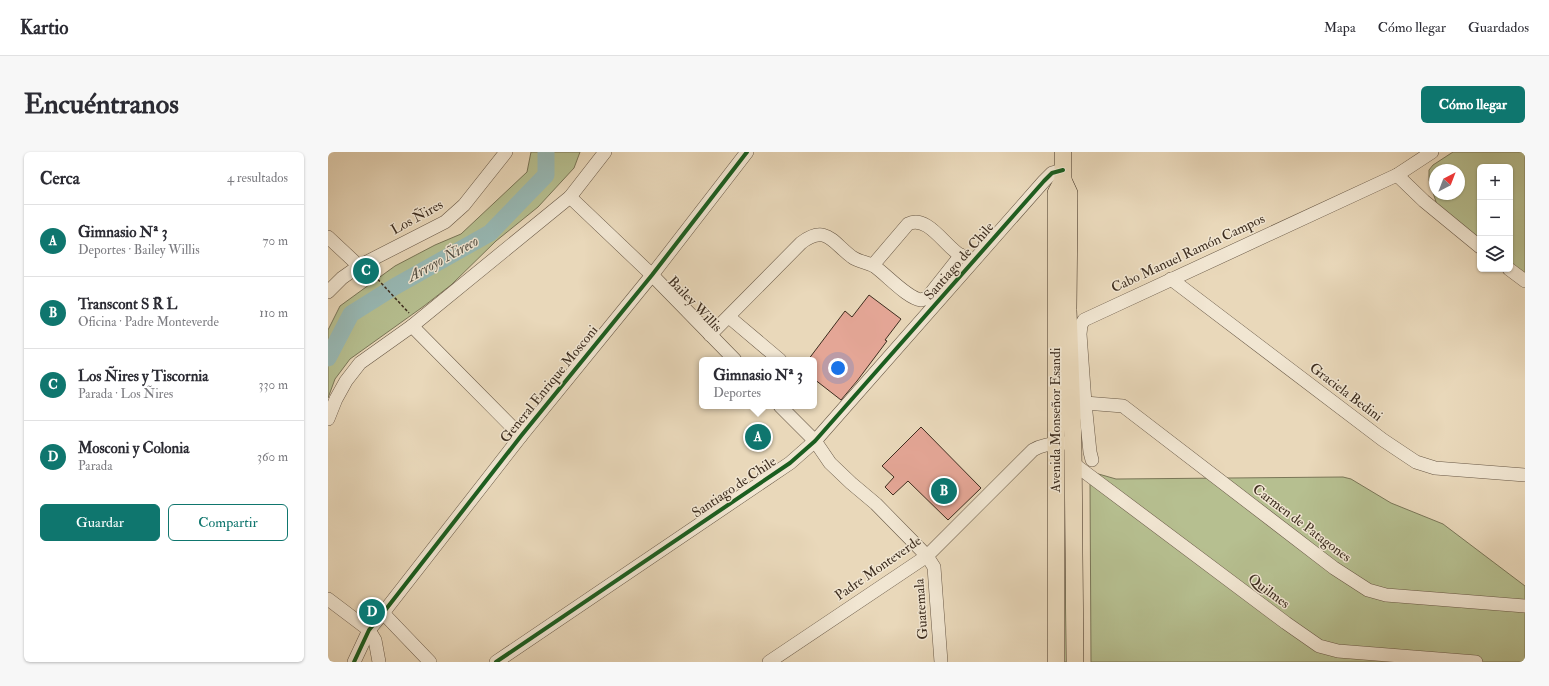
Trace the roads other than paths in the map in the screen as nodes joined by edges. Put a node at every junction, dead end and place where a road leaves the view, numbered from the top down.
1 (506, 152) edge
2 (606, 152) edge
3 (747, 152) edge
4 (1063, 152) edge
5 (1432, 152) edge
6 (1063, 175) junction
7 (1397, 175) junction
8 (570, 196) junction
9 (328, 237) edge
10 (1477, 245) edge
11 (961, 255) junction
12 (975, 259) junction
13 (873, 265) junction
14 (359, 266) junction
15 (1513, 272) edge
16 (652, 275) junction
17 (1171, 279) junction
18 (1525, 281) edge
19 (328, 292) edge
20 (729, 317) junction
21 (412, 326) junction
22 (710, 335) junction
23 (732, 357) edge
24 (776, 357) edge
25 (1071, 405) junction
26 (783, 409) edge
27 (328, 419) edge
28 (521, 436) junction
29 (815, 441) junction
30 (1073, 443) junction
31 (1055, 444) junction
32 (1092, 460) dead end
33 (1074, 464) junction
34 (1525, 475) edge
35 (927, 556) junction
36 (328, 599) edge
37 (1525, 606) edge
38 (382, 613) junction
39 (369, 630) junction
40 (354, 662) edge
41 (379, 662) edge
42 (430, 662) edge
43 (496, 662) edge
44 (770, 662) edge
45 (941, 662) edge
46 (1056, 662) edge
47 (1075, 662) edge
48 (1476, 662) edge

1 - 14 street, Los Ñires
2 - 8 street
3 - 16 street, General Enrique Mosconi
4 - 6 main road, Avenida Monseñor Esandi
5 - 7 street, Cabo Manuel Ramón Campos
6 - 12 street, Santiago de Chile
6 - 25 main road, Avenida Monseñor Esandi
7 - 10 street
7 - 17 street, Cabo Manuel Ramón Campos
8 - 16 street, Bailey Willis
8 - 21 street
9 - 14 street
11 - 12 street
11 - 13 street
11 - 13 street
12 - 29 street, Santiago de Chile
13 - 20 street
14 - 19 street, Los Ñires
15 - 18 street
16 - 22 street, Bailey Willis
16 - 28 street, General Enrique Mosconi
17 - 25 street, Cabo Manuel Ramón Campos
17 - 34 street, Graciela Bedini
20 - 22 street
20 - 24 street
21 - 27 street
21 - 28 street
22 - 23 street, Bailey Willis
25 - 30 main road, Avenida Monseñor Esandi
25 - 31 main road, Avenida Monseñor Esandi
25 - 32 street, Cabo Manuel Ramón Campos
25 - 37 street, Carmen de Patagones
26 - 29 street
28 - 38 street, General Enrique Mosconi
29 - 35 street
29 - 43 street, Santiago de Chile
30 - 31 street, Padre Monteverde
30 - 33 main road, Avenida Monseñor Esandi
31 - 35 street, Padre Monteverde
31 - 46 main road, Avenida Monseñor Esandi
33 - 47 main road, Avenida Monseñor Esandi
33 - 48 street, Quilmes
35 - 44 street, Padre Monteverde
35 - 45 street, Guatemala
36 - 39 street
38 - 39 street, General Enrique Mosconi
38 - 42 street
39 - 40 street, General Enrique Mosconi
39 - 41 street

